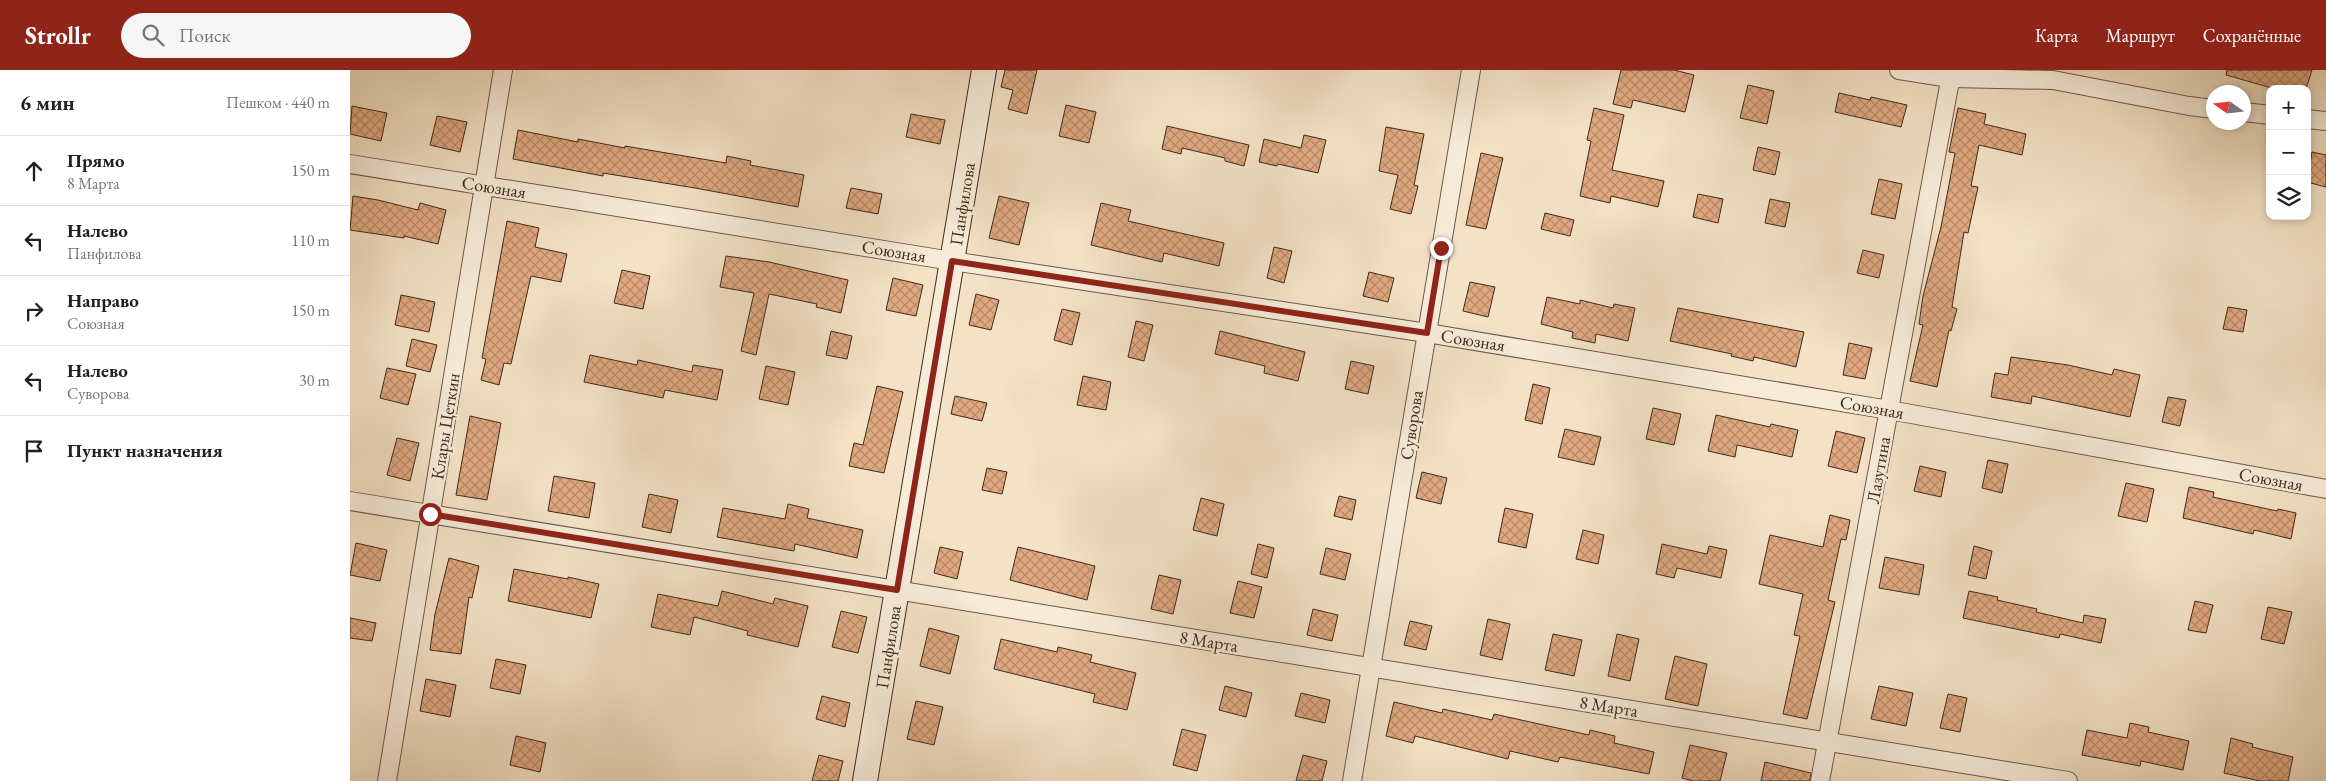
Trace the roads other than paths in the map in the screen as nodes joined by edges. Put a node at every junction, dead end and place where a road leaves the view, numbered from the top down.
1 (503, 70) edge
2 (984, 70) edge
3 (1471, 70) edge
4 (1899, 70) edge
5 (1951, 74) edge
6 (2206, 107) edge
7 (2251, 113) edge
8 (2266, 115) edge
9 (2311, 119) edge
10 (2326, 121) edge
11 (350, 164) edge
12 (484, 186) junction
13 (952, 261) junction
14 (1427, 333) junction
15 (1889, 410) junction
16 (2326, 488) edge
17 (350, 501) edge
18 (430, 514) junction
19 (897, 590) junction
20 (1371, 667) junction
21 (1828, 742) junction
22 (387, 781) edge
23 (865, 781) edge
24 (1352, 781) edge
25 (1820, 781) edge
26 (2068, 781) edge

1 - 12 street, Клары Цеткин
2 - 13 street, Панфилова
3 - 14 street, Суворова
4 - 5 street
5 - 6 street
5 - 15 street, Лазутина
7 - 8 street
9 - 10 street
11 - 12 street, Союзная
12 - 13 street, Союзная
12 - 18 street, Клары Цеткин
13 - 14 street, Союзная
13 - 19 street, Панфилова
14 - 15 street, Союзная
14 - 20 street, Суворова
15 - 16 street, Союзная
15 - 21 street, Лазутина
17 - 18 street, 8 Марта
18 - 19 street, 8 Марта
18 - 22 street, Клары Цеткин
19 - 20 street, 8 Марта
19 - 23 street, Панфилова
20 - 21 street, 8 Марта
20 - 24 street, Суворова
21 - 25 street, Лазутина
21 - 26 street, 8 Марта

